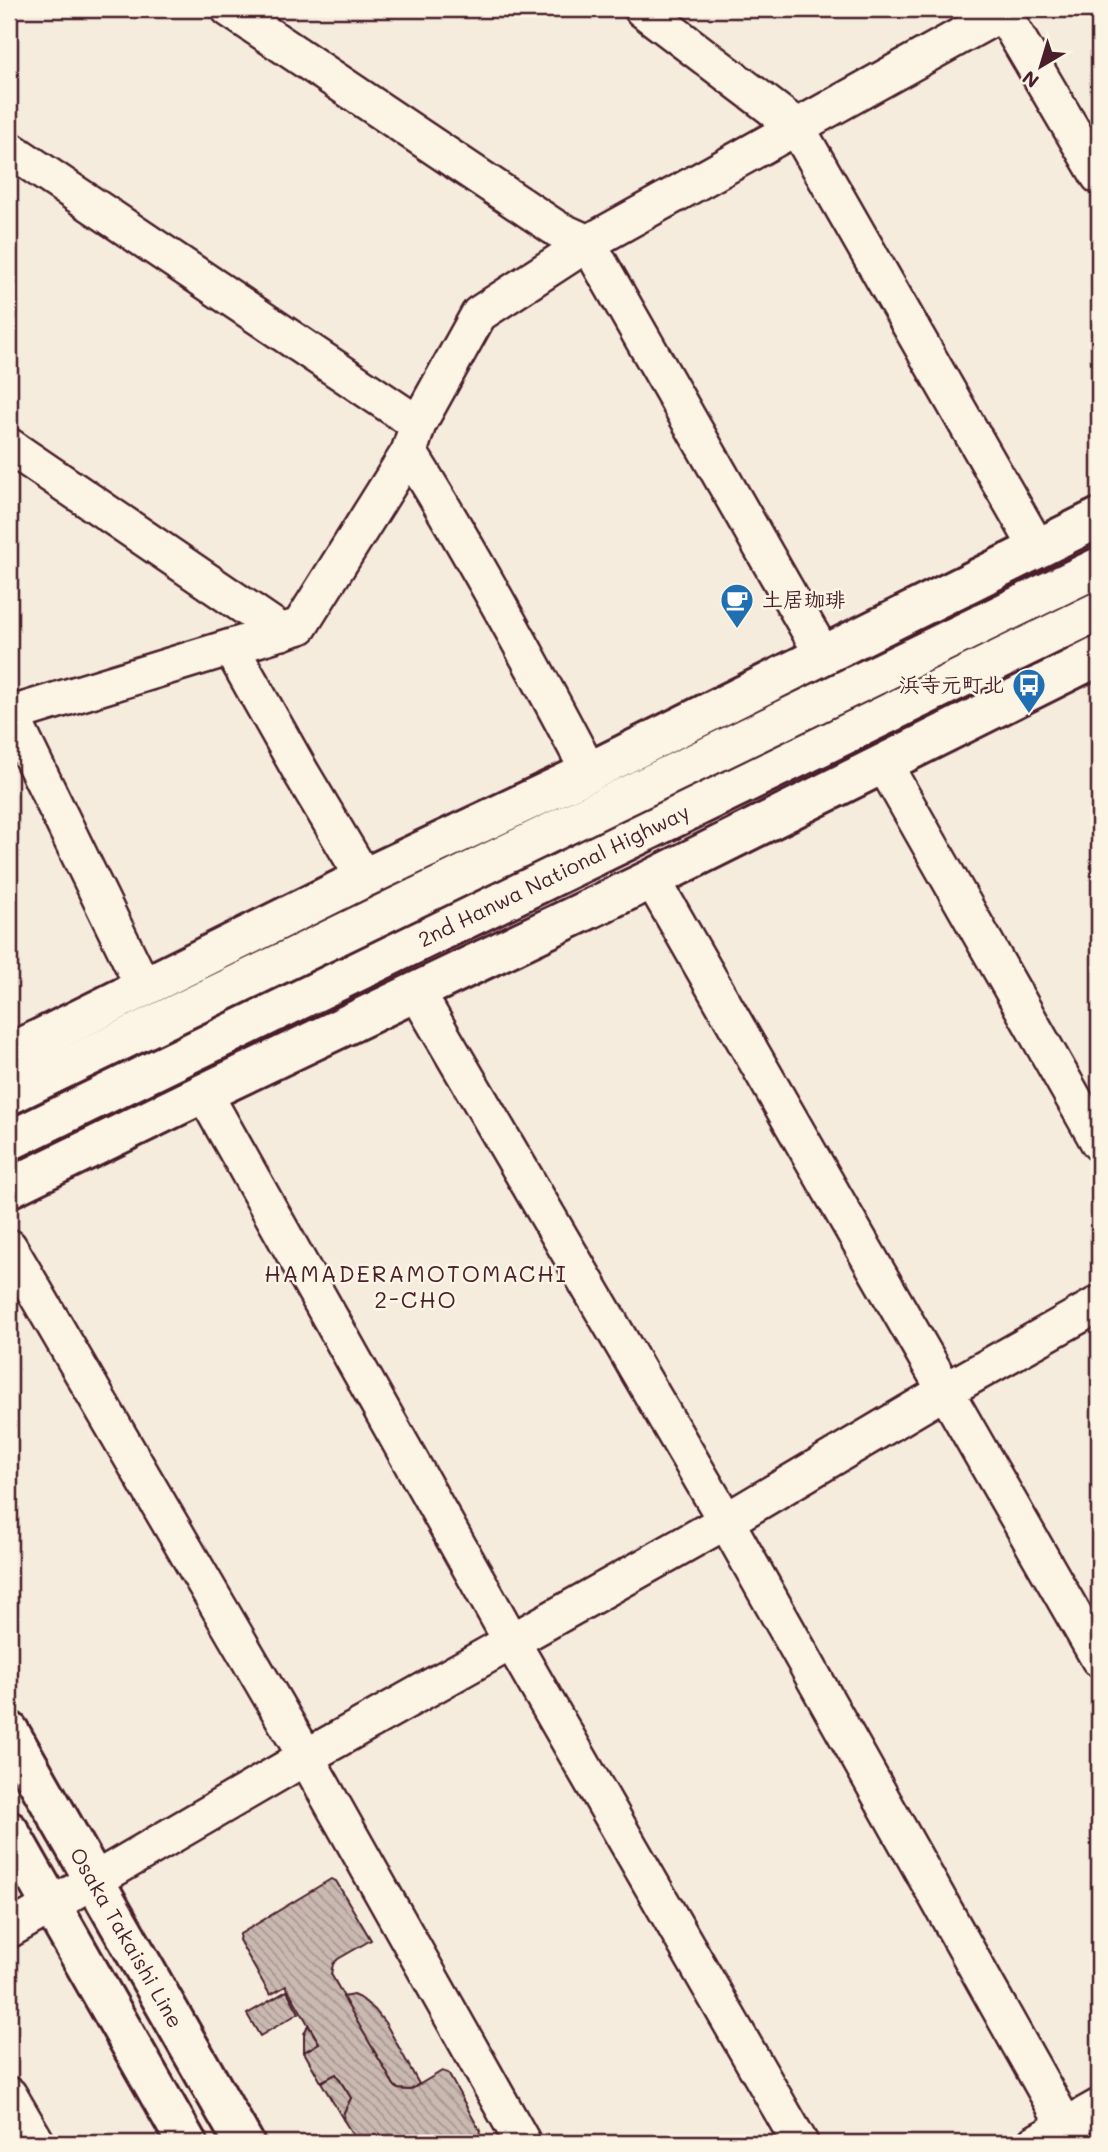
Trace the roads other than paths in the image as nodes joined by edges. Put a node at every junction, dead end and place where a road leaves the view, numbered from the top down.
1 (229, 9) edge
2 (642, 9) edge
3 (1006, 11) edge
4 (796, 126) junction
5 (9, 149) edge
6 (1099, 176) edge
7 (588, 243) junction
8 (414, 438) junction
9 (9, 446) edge
10 (1099, 518) edge
11 (1038, 549) junction
12 (1099, 567) edge
13 (1099, 611) edge
14 (282, 632) junction
15 (231, 648) junction
16 (824, 655) junction
17 (1099, 656) edge
18 (10, 715) edge
19 (884, 764) junction
20 (589, 772) junction
21 (364, 878) junction
22 (652, 879) junction
23 (144, 988) junction
24 (416, 991) junction
25 (9, 1054) edge
26 (204, 1093) junction
27 (9, 1095) edge
28 (9, 1141) edge
29 (1099, 1143) edge
30 (9, 1188) edge
31 (9, 1247) edge
32 (1099, 1304) edge
33 (946, 1391) junction
34 (726, 1521) junction
35 (512, 1642) junction
36 (1099, 1658) edge
37 (9, 1731) edge
38 (306, 1758) junction
39 (9, 1831) edge
40 (93, 1881) junction
41 (50, 1906) junction
42 (9, 1930) edge
43 (9, 2095) edge
44 (1099, 2107) edge
45 (1070, 2135) edge
46 (37, 2143) edge
47 (187, 2143) edge
48 (244, 2143) edge
49 (523, 2143) edge
50 (800, 2143) edge
51 (1035, 2143) edge

1 - 7 street
2 - 4 street
3 - 4 street
3 - 6 street
4 - 7 street
4 - 11 street
5 - 8 street
7 - 8 street
7 - 16 street
8 - 14 street
8 - 20 street
9 - 14 street
10 - 11 main road
11 - 16 main road
12 - 27 main road, 2nd Hanwa National Highway
13 - 28 main road, 2nd Hanwa National Highway
14 - 15 street
15 - 18 street
15 - 21 street
16 - 20 main road
17 - 19 main road
18 - 23 street
19 - 22 main road
19 - 29 street
20 - 21 main road
21 - 23 main road
22 - 24 main road
22 - 33 street
23 - 25 main road
24 - 26 main road
24 - 34 street
26 - 30 main road
26 - 35 street
31 - 38 street
32 - 33 street
33 - 34 street
33 - 36 street
34 - 35 street
34 - 45 street
35 - 38 street
35 - 50 street
37 - 40 main road, Osaka Takaishi Line
38 - 40 street
38 - 49 street
39 - 41 main road
40 - 41 street
40 - 48 main road, Osaka Takaishi Line
41 - 42 street
41 - 47 main road
43 - 46 street
44 - 45 street
45 - 51 street

